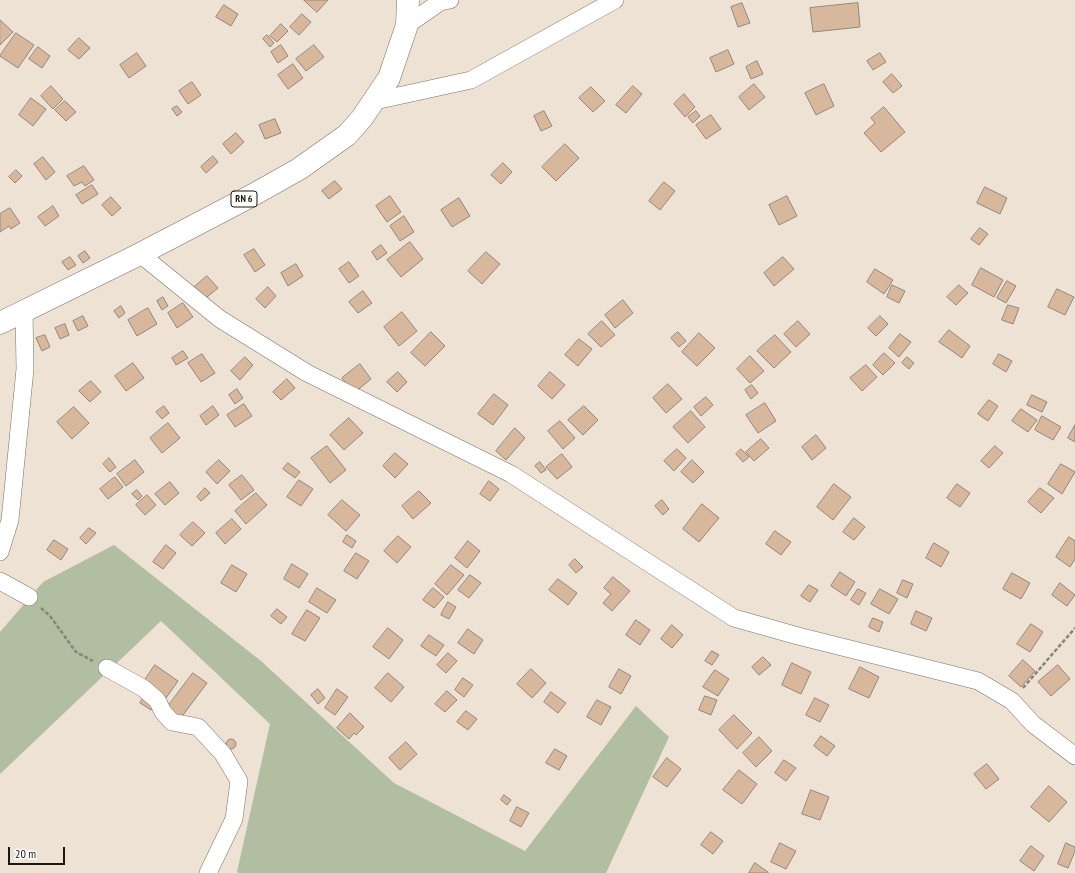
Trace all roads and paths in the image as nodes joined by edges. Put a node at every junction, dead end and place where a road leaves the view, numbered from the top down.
1 (408, 0) edge
2 (450, 0) edge
3 (615, 0) edge
4 (407, 25) junction
5 (374, 101) junction
6 (140, 254) junction
7 (24, 310) junction
8 (0, 323) edge
9 (0, 552) edge
10 (0, 581) edge
11 (29, 597) joint
12 (1075, 628) edge
13 (107, 668) joint
14 (1012, 701) junction
15 (1075, 756) edge
16 (208, 873) edge

1 - 4 main road, RN 6
2 - 4 street
3 - 5 street
4 - 5 main road, RN 6
5 - 6 main road, RN 6
6 - 7 main road, RN 6
6 - 14 street
7 - 8 main road, RN 6
7 - 9 street
10 - 11 street
11 - 13 path
12 - 14 path
13 - 16 street
14 - 15 street

